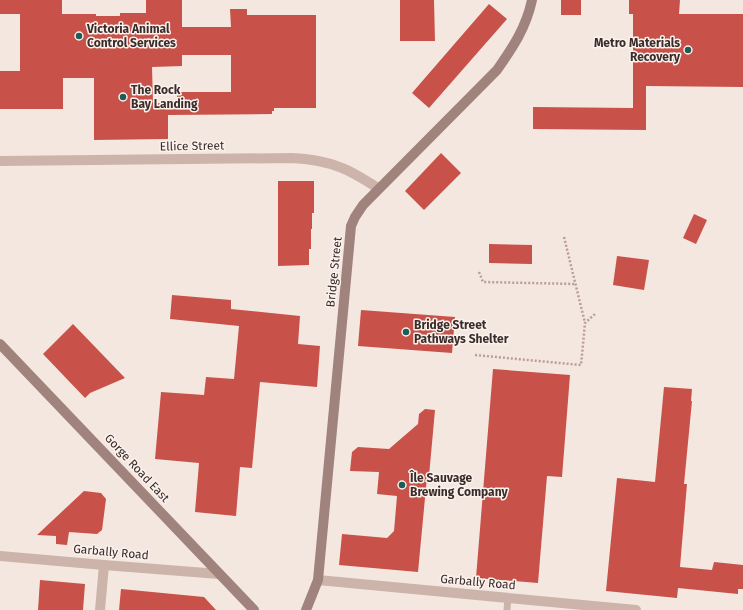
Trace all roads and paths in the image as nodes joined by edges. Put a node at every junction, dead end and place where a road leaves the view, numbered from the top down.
1 (532, 0) edge
2 (0, 161) edge
3 (378, 188) junction
4 (564, 237) dead end
5 (479, 272) dead end
6 (576, 284) junction
7 (595, 314) dead end
8 (585, 323) junction
9 (0, 344) edge
10 (475, 355) dead end
11 (0, 556) edge
12 (104, 565) junction
13 (219, 574) junction
14 (318, 580) junction
15 (508, 598) junction
16 (100, 610) edge
17 (254, 610) edge
18 (306, 610) edge
19 (507, 610) edge
20 (636, 610) edge

1 - 3 street, Bridge Street
2 - 3 street, Ellice Street
3 - 14 street, Bridge Street
4 - 6 path
5 - 6 path
6 - 8 path
7 - 8 path
8 - 10 path
9 - 13 street, Gorge Road East
11 - 12 street, Garbally Road
12 - 13 street, Garbally Road
12 - 16 street
13 - 17 street, Gorge Road East
14 - 15 street, Garbally Road
14 - 18 street, Bridge Street
15 - 19 lane
15 - 20 street, Garbally Road

